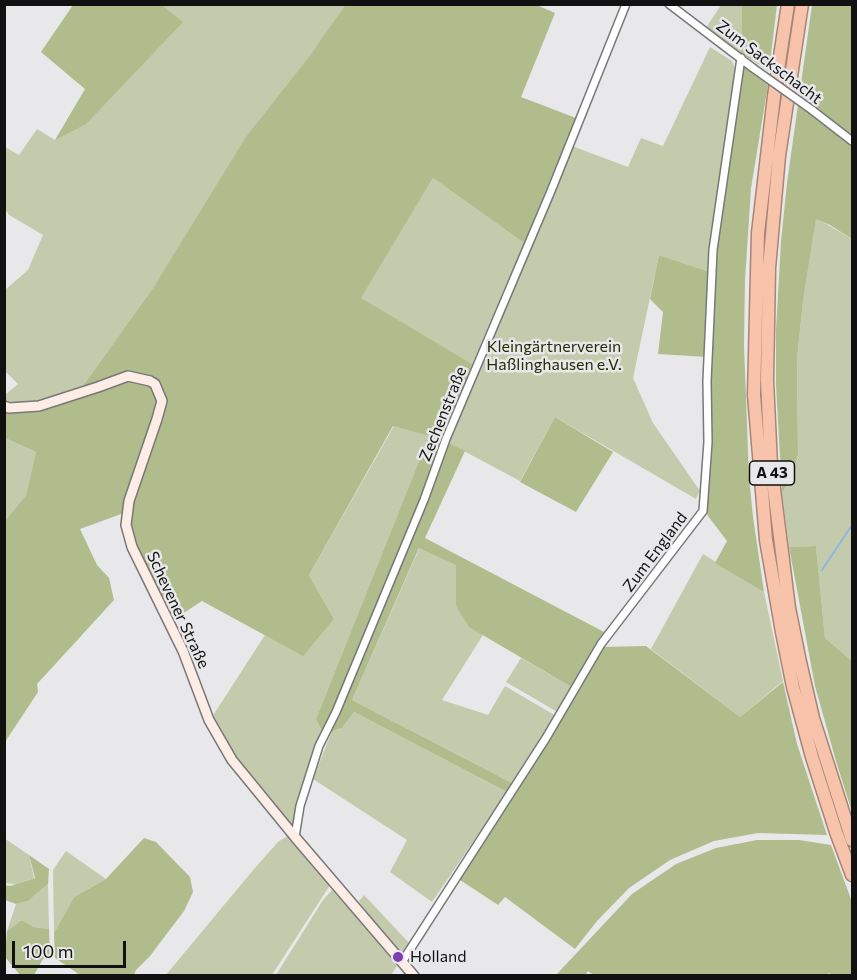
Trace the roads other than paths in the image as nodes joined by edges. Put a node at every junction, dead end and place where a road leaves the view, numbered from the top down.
1 (626, 4) edge
2 (669, 4) edge
3 (782, 4) edge
4 (788, 4) edge
5 (802, 4) edge
6 (783, 35) junction
7 (741, 58) junction
8 (852, 141) edge
9 (4, 406) edge
10 (295, 837) junction
11 (852, 840) edge
12 (852, 875) edge
13 (402, 962) junction
14 (414, 975) edge

1 - 10 street, Zechenstraße
2 - 7 street, Zum Sackschacht
3 - 6 highway
4 - 6 highway, A 43
5 - 11 highway, A 43
6 - 12 highway, A 43
7 - 8 street, Zum Sackschacht, bridge
7 - 13 street, Zum England
9 - 10 main road, Schevener Straße
10 - 13 main road, Schevener Straße
13 - 14 main road, Schevener Straße

